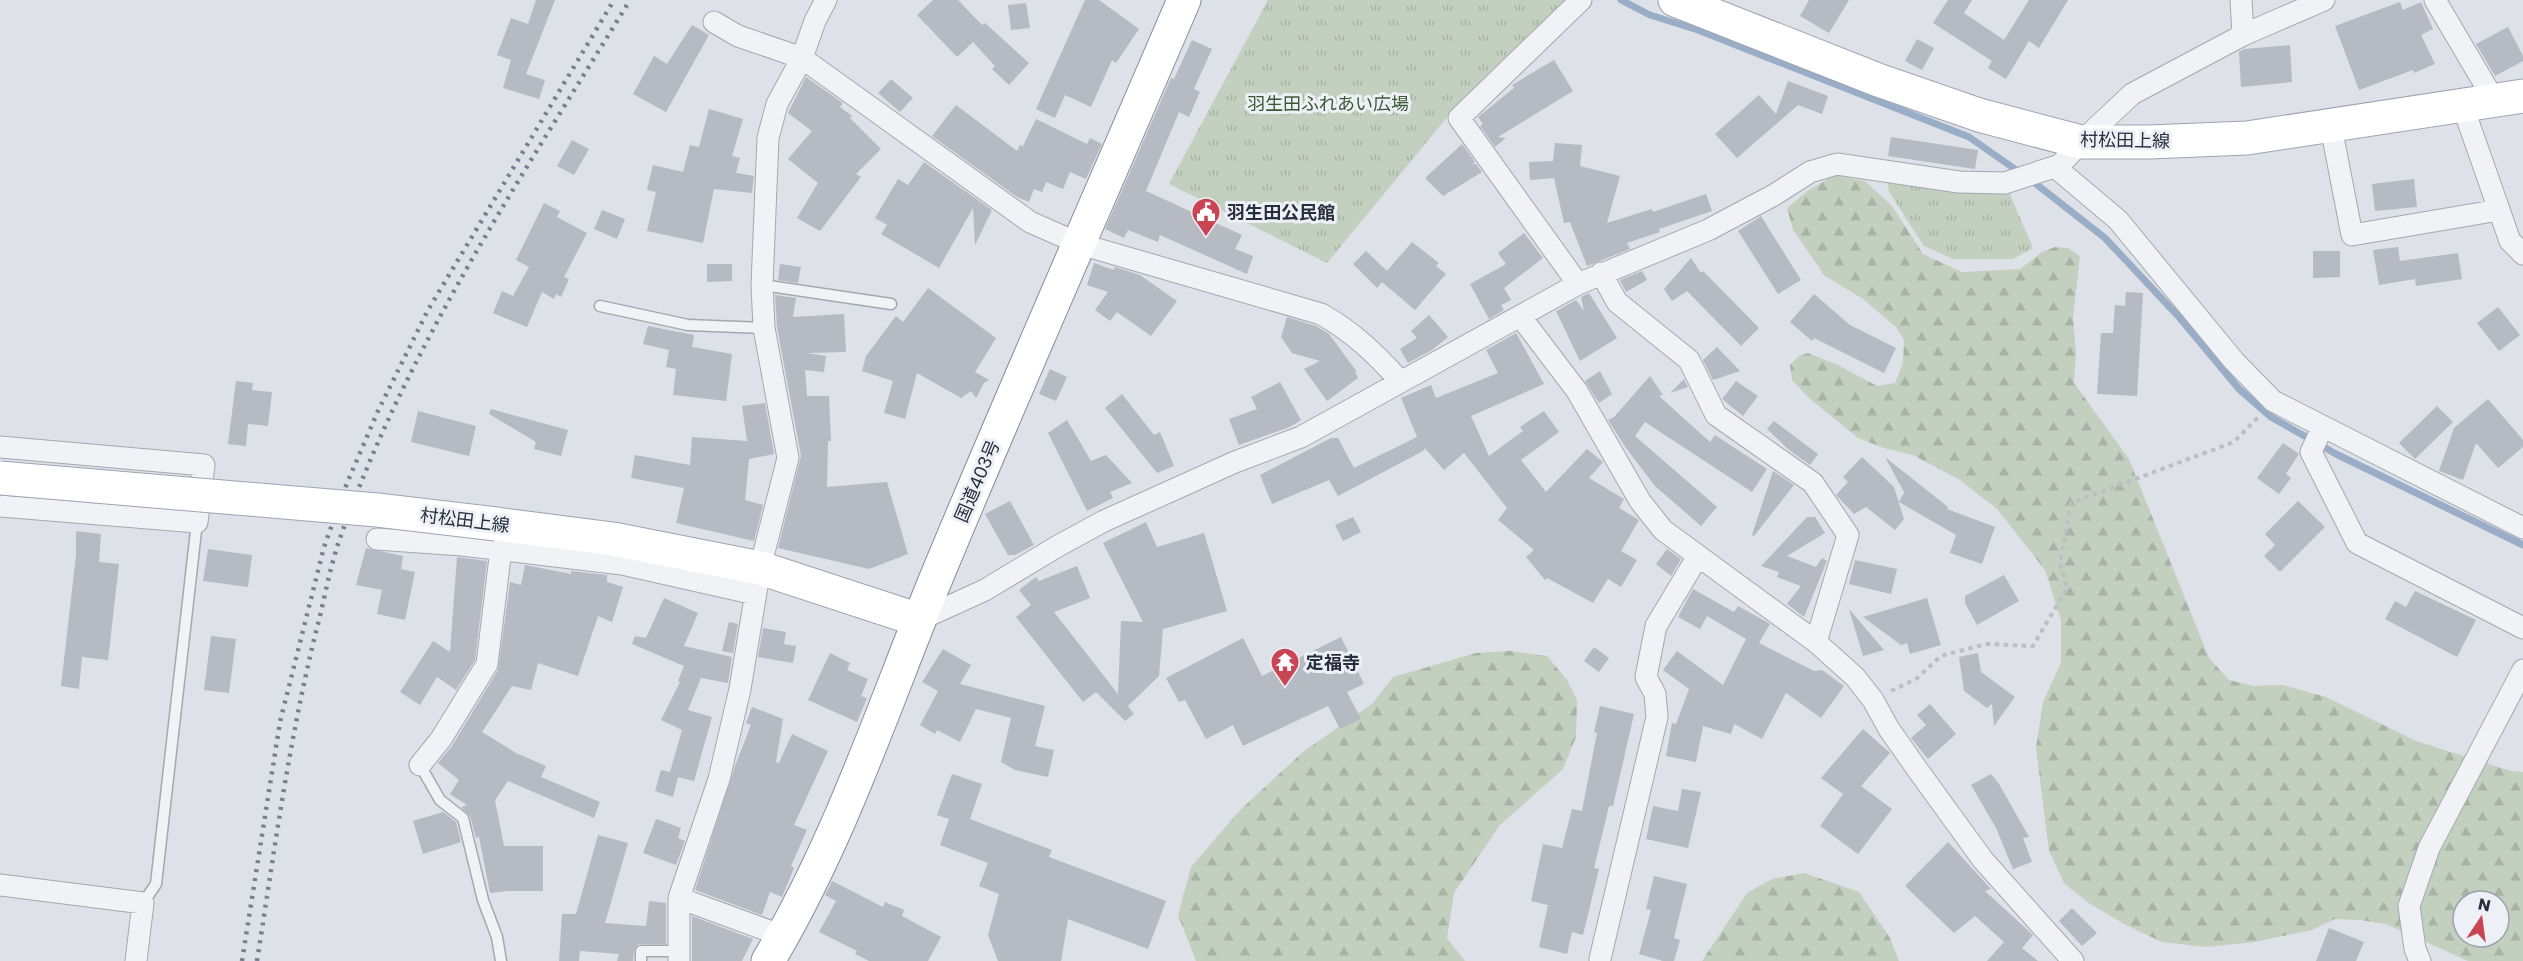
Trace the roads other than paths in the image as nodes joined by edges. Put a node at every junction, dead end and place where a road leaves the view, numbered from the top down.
1 (826, 0) edge
2 (1184, 0) edge
3 (1581, 0) edge
4 (2241, 0) edge
5 (2324, 0) edge
6 (2435, 0) edge
7 (1696, 4) edge
8 (714, 22) dead end
9 (2242, 35) junction
10 (802, 58) junction
11 (2493, 101) edge
12 (2331, 127) junction
13 (2080, 142) junction
14 (2055, 167) junction
15 (2499, 210) junction
16 (1080, 244) junction
17 (2523, 254) edge
18 (1601, 273) junction
19 (1578, 284) junction
20 (762, 285) junction
21 (891, 304) dead end
22 (600, 306) dead end
23 (1520, 316) junction
24 (764, 328) junction
25 (1400, 381) junction
26 (2322, 428) junction
27 (0, 447) edge
28 (0, 478) edge
29 (0, 506) edge
30 (197, 522) junction
31 (2523, 528) edge
32 (498, 536) junction
33 (377, 539) dead end
34 (1698, 556) junction
35 (757, 581) junction
36 (919, 620) junction
37 (2523, 628) edge
38 (1816, 642) junction
39 (2523, 670) edge
40 (420, 765) joint
41 (0, 885) edge
42 (679, 898) junction
43 (143, 903) junction
44 (776, 949) edge
45 (679, 956) edge
46 (1600, 959) dead end
47 (136, 961) edge
48 (501, 961) edge
49 (641, 961) edge
50 (2073, 961) edge
51 (2420, 961) edge

1 - 10 street
2 - 16 main road, 国道403号
3 - 19 street
4 - 9 street
5 - 9 street
6 - 11 street
7 - 13 main road, 村松田上線
8 - 10 street
9 - 13 street
10 - 16 street
10 - 20 street
11 - 12 main road, 村松田上線
11 - 15 street
12 - 13 main road, 村松田上線
12 - 15 street
13 - 14 street
14 - 18 street
14 - 26 street
15 - 17 street
16 - 25 street
16 - 36 main road, 国道403号
18 - 19 street
18 - 38 street
19 - 23 street
20 - 21 lane
20 - 24 street
22 - 24 lane
23 - 25 street
23 - 34 street
24 - 35 street
25 - 36 street
26 - 31 street
26 - 37 street
27 - 30 street
28 - 32 main road, 村松田上線, bridge
29 - 30 street
30 - 43 lane
32 - 33 street
32 - 35 main road, 村松田上線
32 - 40 street
34 - 38 street
34 - 46 street
35 - 36 main road, 村松田上線
35 - 42 street
36 - 44 main road, 国道403号
38 - 50 street
39 - 51 street
40 - 48 lane
41 - 43 street
42 - 44 street
42 - 45 street
43 - 47 street
45 - 49 lane

